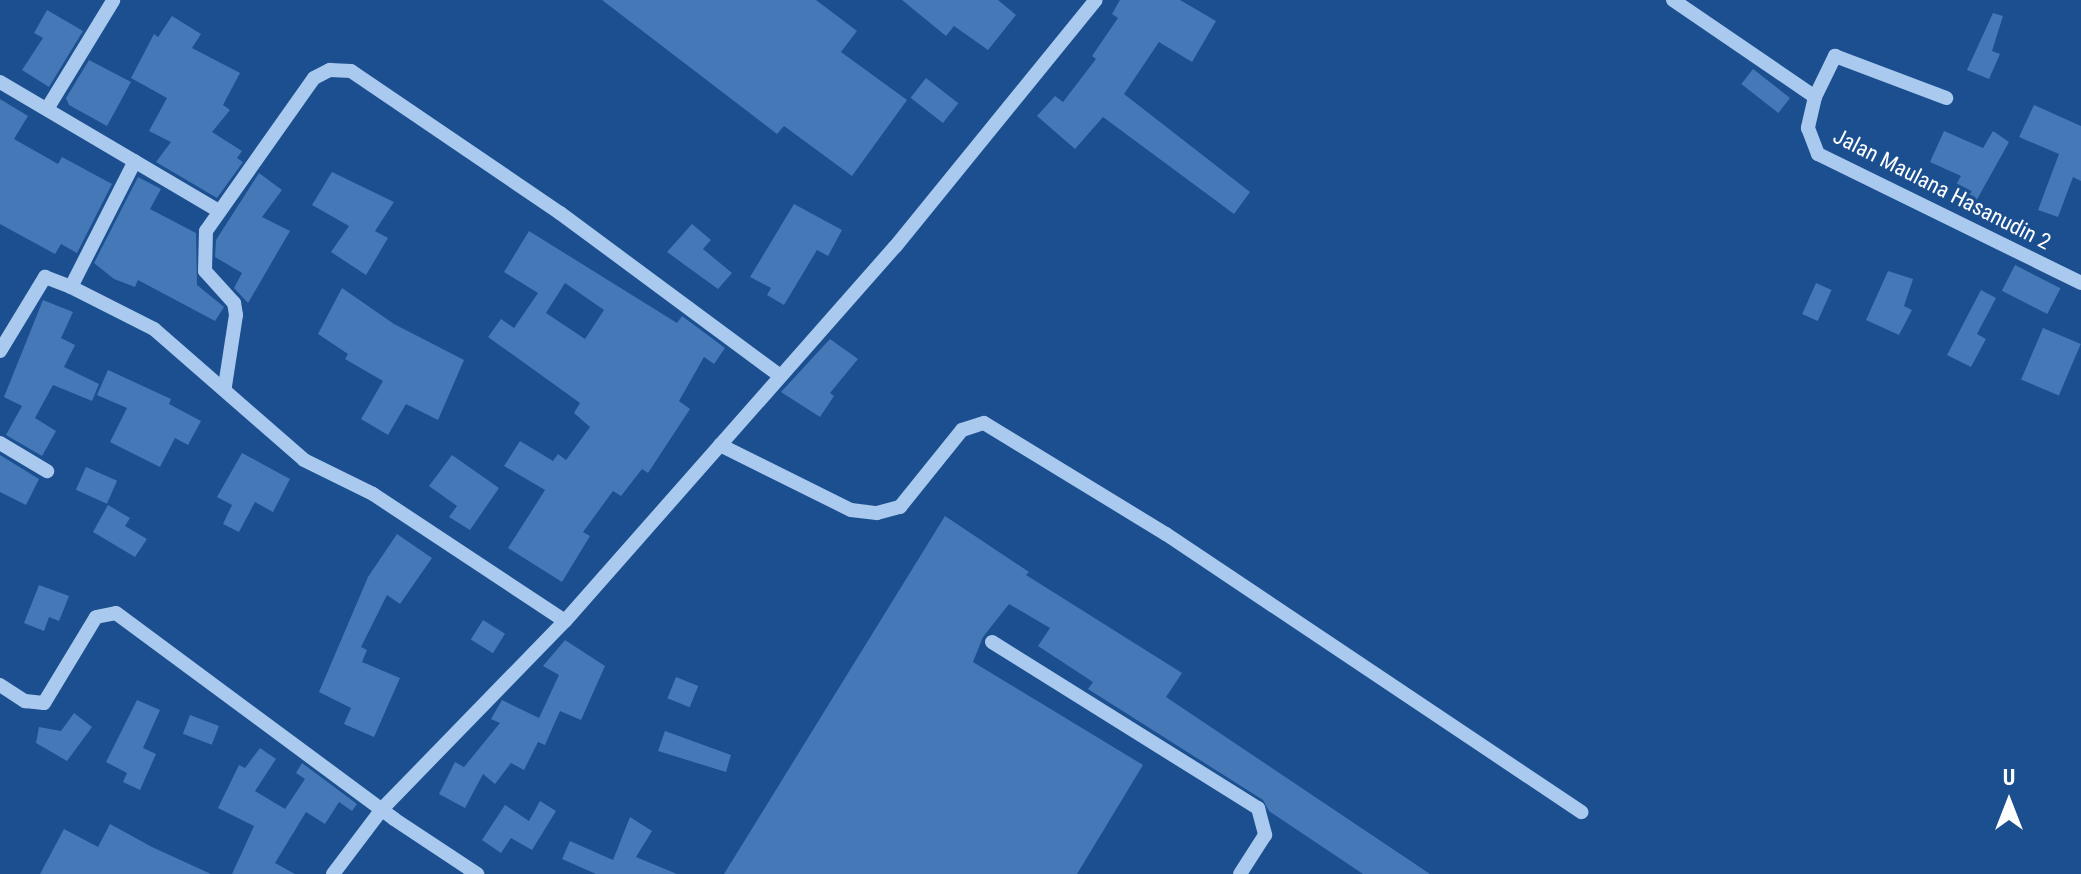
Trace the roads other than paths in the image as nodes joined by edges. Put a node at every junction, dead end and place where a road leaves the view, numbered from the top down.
1 (1096, 0) edge
2 (1673, 0) edge
3 (113, 1) edge
4 (0, 82) edge
5 (1815, 97) junction
6 (1946, 98) dead end
7 (47, 109) junction
8 (135, 161) junction
9 (219, 211) junction
10 (2081, 283) edge
11 (71, 287) junction
12 (0, 351) edge
13 (780, 376) junction
14 (225, 386) junction
15 (0, 443) edge
16 (720, 445) junction
17 (47, 471) dead end
18 (565, 621) junction
19 (992, 642) dead end
20 (0, 685) edge
21 (383, 808) junction
22 (1581, 812) dead end
23 (333, 874) edge
24 (477, 874) edge
25 (1240, 874) edge

1 - 13 street
2 - 5 street
3 - 7 street
4 - 7 street
5 - 6 street
5 - 10 street, Jalan Maulana Hasanudin 2
7 - 8 street
8 - 9 street
8 - 11 street
9 - 13 street
9 - 14 street
11 - 12 street
11 - 14 street
13 - 16 street
14 - 18 street
15 - 17 street
16 - 18 street
16 - 22 street
18 - 21 street
19 - 25 street
20 - 21 street
21 - 23 street
21 - 24 street

